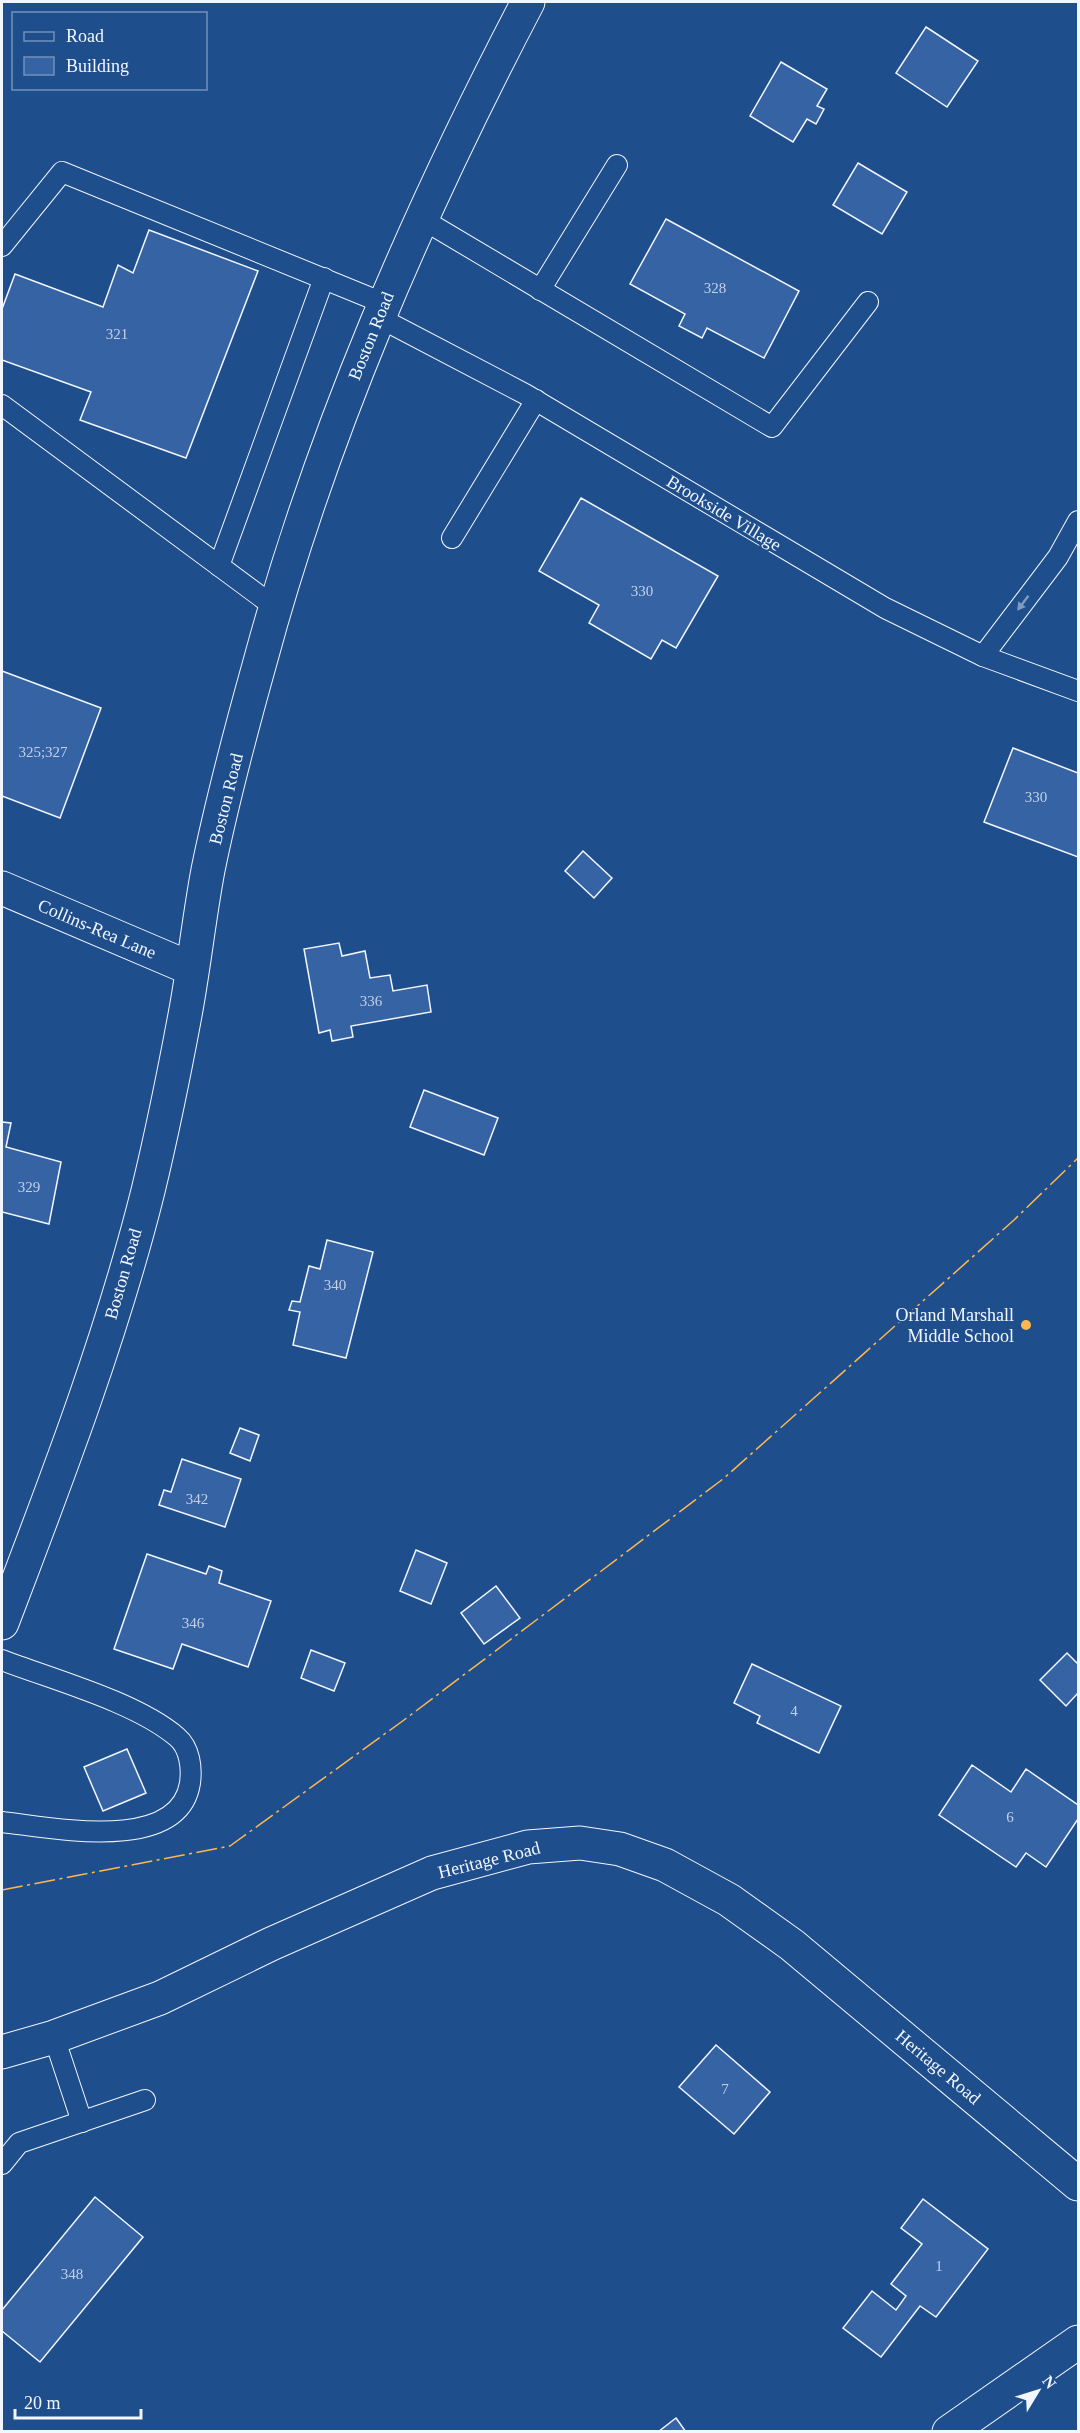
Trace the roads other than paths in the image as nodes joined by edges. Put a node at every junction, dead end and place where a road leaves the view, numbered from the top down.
1 (528, 2) edge
2 (617, 165) dead end
3 (422, 219) junction
4 (2, 246) edge
5 (324, 278) junction
6 (540, 290) junction
7 (868, 302) dead end
8 (381, 310) junction
9 (536, 400) junction
10 (2, 405) edge
11 (1078, 521) edge
12 (452, 538) dead end
13 (219, 566) junction
14 (276, 608) junction
15 (983, 656) junction
16 (1078, 691) edge
17 (2, 888) edge
18 (192, 969) junction
19 (2, 1623) edge
20 (2, 1660) edge
21 (2, 1822) edge
22 (54, 2037) junction
23 (2, 2052) edge
24 (145, 2100) dead end
25 (82, 2121) junction
26 (2, 2164) edge
27 (1078, 2184) edge
28 (1078, 2342) edge
29 (949, 2432) edge

1 - 3 main road, Boston Road
2 - 6 lane
3 - 6 lane
3 - 8 main road, Boston Road
4 - 5 lane, Brookside Village
5 - 8 lane, Brookside Village
5 - 13 lane
6 - 7 lane
8 - 9 lane, Brookside Village
8 - 14 main road, Boston Road
9 - 12 lane
9 - 15 lane, Brookside Village
10 - 13 lane
11 -> 15 lane
13 - 14 lane
14 - 18 main road, Boston Road
15 - 16 lane, Brookside Village
17 - 18 main road, Collins-Rea Lane
18 - 19 main road, Boston Road
20 - 21 lane
22 - 23 main road, Heritage Road
22 - 25 lane
22 - 27 main road, Heritage Road
24 - 25 lane
25 - 26 lane
28 - 29 main road

